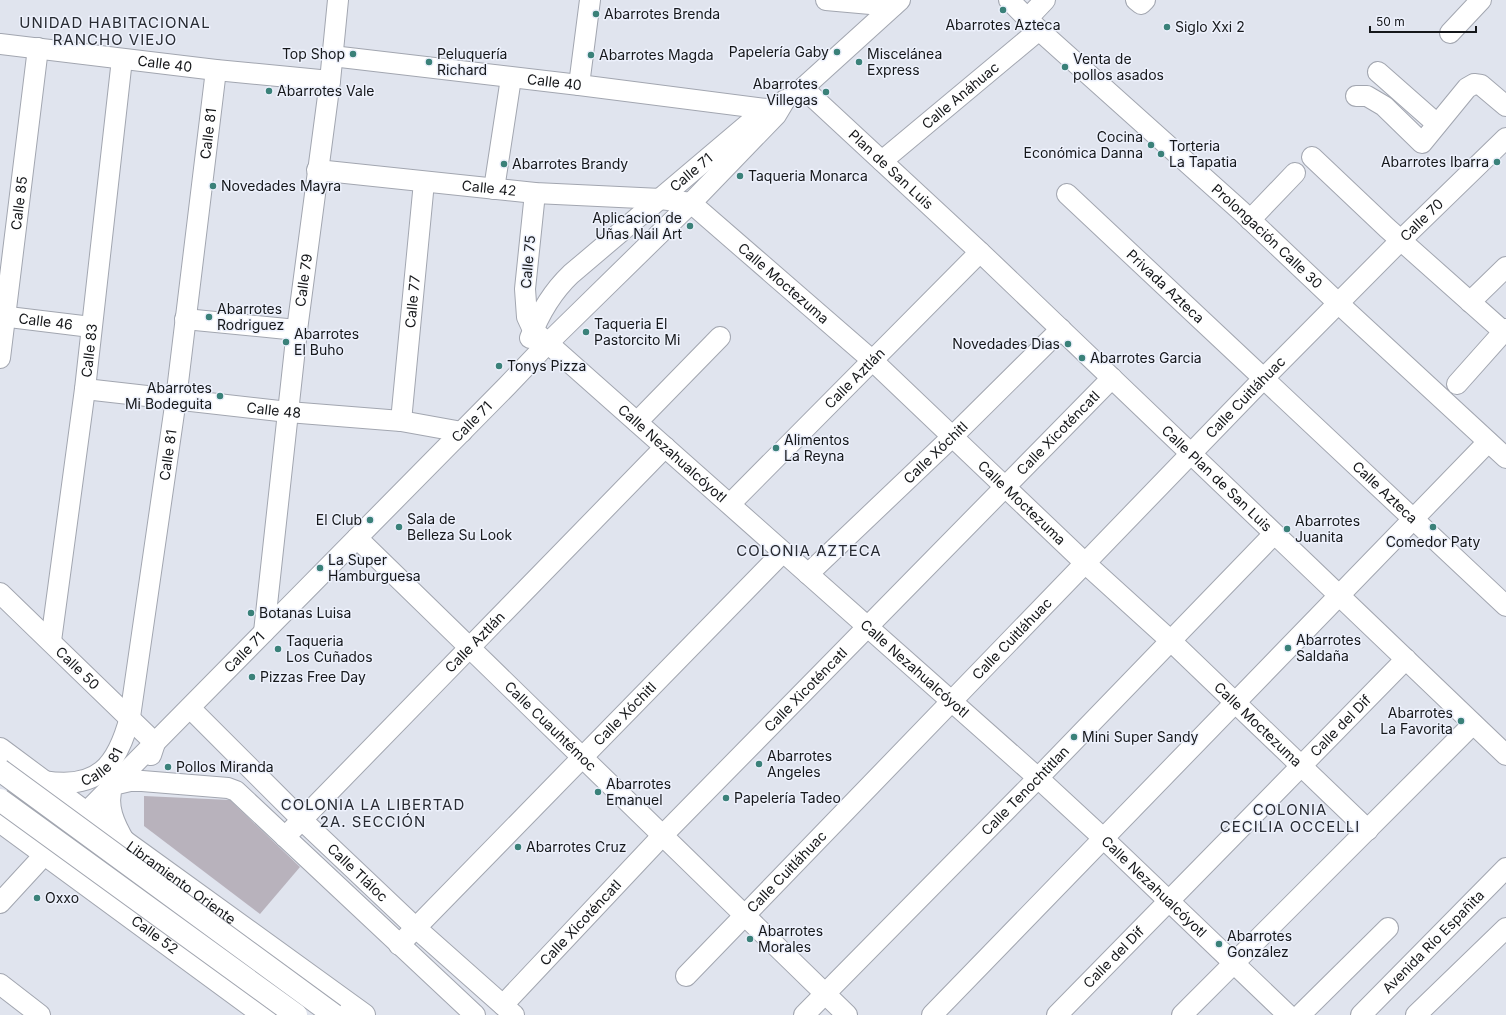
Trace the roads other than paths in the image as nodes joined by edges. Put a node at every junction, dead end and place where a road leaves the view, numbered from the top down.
1 (338, 0) edge
2 (590, 0) edge
3 (826, 0) edge
4 (1009, 0) edge
5 (1045, 0) edge
6 (1136, 0) edge
7 (1145, 0) edge
8 (1481, 0) edge
9 (897, 3) edge
10 (1033, 25) junction
11 (1450, 33) dead end
12 (0, 44) edge
13 (38, 48) junction
14 (332, 56) junction
15 (122, 59) junction
16 (216, 70) junction
17 (1378, 72) dead end
18 (511, 78) junction
19 (330, 81) junction
20 (579, 85) junction
21 (1396, 87) junction
22 (803, 88) junction
23 (1356, 96) dead end
24 (1384, 106) junction
25 (1506, 106) edge
26 (776, 108) junction
27 (1437, 124) junction
28 (1506, 138) edge
29 (1312, 157) dead end
30 (882, 161) junction
31 (318, 170) junction
32 (1295, 173) dead end
33 (424, 182) junction
34 (494, 190) junction
35 (535, 193) junction
36 (1067, 194) dead end
37 (661, 199) junction
38 (691, 203) junction
39 (1250, 220) junction
40 (1401, 240) junction
41 (980, 252) junction
42 (1506, 267) edge
43 (1470, 302) junction
44 (1338, 303) junction
45 (3, 316) edge
46 (185, 318) junction
47 (91, 327) junction
48 (1061, 329) junction
49 (296, 330) junction
50 (533, 330) junction
51 (1505, 331) edge
52 (720, 337) dead end
53 (548, 343) junction
54 (0, 358) edge
55 (873, 361) junction
56 (1112, 378) junction
57 (1264, 378) junction
58 (1457, 384) dead end
59 (507, 386) junction
60 (85, 389) junction
61 (176, 399) junction
62 (288, 412) junction
63 (401, 421) junction
64 (637, 422) junction
65 (462, 432) junction
66 (952, 436) junction
67 (1488, 442) junction
68 (665, 447) junction
69 (1191, 454) junction
70 (1506, 458) edge
71 (1005, 487) junction
72 (730, 504) junction
73 (1413, 519) junction
74 (1274, 534) junction
75 (357, 538) junction
76 (783, 552) junction
77 (1085, 563) junction
78 (808, 574) junction
79 (0, 593) edge
80 (1339, 596) junction
81 (1506, 606) edge
82 (868, 627) junction
83 (264, 632) junction
84 (50, 641) junction
85 (1171, 641) junction
86 (470, 648) junction
87 (1406, 659) junction
88 (952, 701) junction
89 (1235, 702) junction
90 (190, 708) junction
91 (130, 717) junction
92 (1473, 724) junction
93 (155, 743) junction
94 (0, 749) edge
95 (1506, 755) edge
96 (582, 757) junction
97 (1301, 766) junction
98 (0, 770) edge
99 (1038, 778) junction
100 (44, 782) junction
101 (154, 782) junction
102 (113, 785) junction
103 (0, 800) edge
104 (86, 813) junction
105 (302, 820) junction
106 (6, 825) edge
107 (1368, 830) junction
108 (662, 836) junction
109 (285, 837) junction
110 (1104, 838) junction
111 (125, 842) junction
112 (46, 853) junction
113 (1506, 868) edge
114 (92, 888) junction
115 (1169, 901) junction
116 (0, 903) edge
117 (744, 915) junction
118 (416, 928) junction
119 (1388, 928) dead end
120 (1506, 928) edge
121 (399, 945) junction
122 (1234, 964) junction
123 (686, 976) dead end
124 (0, 984) edge
125 (825, 994) junction
126 (508, 1010) edge
127 (28, 1012) edge
128 (1419, 1014) edge
129 (264, 1015) edge
130 (296, 1015) edge
131 (334, 1015) edge
132 (364, 1015) edge
133 (475, 1015) edge
134 (804, 1015) edge
135 (847, 1015) edge
136 (932, 1015) edge
137 (1057, 1015) edge
138 (1182, 1015) edge
139 (1288, 1015) edge
140 (1300, 1015) edge
141 (1361, 1015) edge

1 - 14 street, Calle 79
2 - 20 street
3 - 9 street
4 - 10 street, Prolongación Calle 30
5 - 10 street, Calle Anáhuac
6 - 7 street
8 - 11 street
9 - 22 street, Calle 71
10 - 30 street, Calle Anáhuac
10 - 39 street, Prolongación Calle 30
12 - 13 street, Calle 40
13 - 15 street, Calle 40
13 - 45 street, Calle 85
14 - 18 street, Calle 40
14 - 19 street, Calle 79
15 - 16 street, Calle 40
15 - 47 street, Calle 83
16 - 19 street, Calle 40
16 - 46 street, Calle 81
17 - 21 street
18 - 20 street, Calle 40
18 - 34 street
19 - 31 street, Calle 79
20 - 26 street, Calle 40
21 - 24 street
21 - 27 street
22 - 26 street, Calle 71
22 - 30 street, Plan de San Luis
23 - 24 street
24 - 27 street
25 - 27 street
26 - 37 street, Calle 71
26 - 38 street, Calle 71
28 - 40 street, Calle 70
29 - 40 street
30 - 41 street, Plan de San Luis
31 - 33 street, Calle 42
31 - 49 street, Calle 79
32 - 39 street
33 - 34 street, Calle 42
33 - 63 street, Calle 77
34 - 35 street, Calle 42
35 - 37 street, Calle 42
35 - 50 street, Calle 75
36 - 57 street, Privada Azteca
37 - 38 street
37 - 50 street, Calle 71
38 - 53 street, Calle 71
38 - 55 street, Calle Moctezuma
39 - 44 street, Prolongación Calle 30
40 - 43 street
40 - 44 street, Calle 70
41 - 48 street, Calle Plan de San Luis
41 - 55 street, Calle Aztlán
42 - 43 street
43 - 51 street
44 - 57 street, Calle Cuitláhuac
44 - 67 street, Prolongación Calle 30
45 - 47 street, Calle 46
45 - 54 street, Calle 85
46 - 49 street
46 - 61 street, Calle 81
47 - 60 street, Calle 83
48 - 56 street, Calle Plan de San Luis
48 - 66 street, Calle Xóchitl
49 - 62 street, Calle 79
50 - 53 street, Calle Nezahualcóyotl
50 - 59 street, Calle 71
51 - 58 street
52 - 64 street
53 - 59 street, Calle 71
53 - 64 street, Calle Nezahualcóyotl
55 - 66 street, Calle Moctezuma
55 - 72 street, Calle Aztlán
56 - 69 street, Calle Plan de San Luis
56 - 71 street, Calle Xicoténcatl
57 - 69 street, Calle Cuitláhuac
57 - 73 street, Calle Azteca
59 - 65 street, Calle 71
60 - 61 street, Calle 48
60 - 84 street, Calle 83
61 - 62 street, Calle 48
61 - 91 street, Calle 81
62 - 63 street, Calle 48
62 - 83 street, Calle 79
63 - 65 street, Calle 48
64 - 68 street, Calle Nezahualcóyotl
65 - 75 street, Calle 71
66 - 71 street, Calle Moctezuma
66 - 78 street, Calle Xóchitl
67 - 70 street, Prolongación Calle 30
67 - 73 street
68 - 72 street, Calle Nezahualcóyotl
68 - 86 street, Calle Aztlán
69 - 74 street, Calle Plan de San Luis
69 - 77 street, Calle Cuitláhuac
71 - 77 street, Calle Moctezuma
71 - 82 street, Calle Xicoténcatl
72 - 76 street, Calle Nezahualcóyotl
73 - 80 street
73 - 81 street, Calle Azteca
74 - 80 street, Calle Plan de San Luis
74 - 85 street, Calle Tenochtitlan
75 - 83 street, Calle 71
75 - 86 street, Calle Cuauhtémoc
76 - 78 street, Calle Nezahualcóyotl
76 - 96 street, Calle Xóchitl
77 - 85 street, Calle Moctezuma
77 - 88 street, Calle Cuitláhuac
78 - 82 street, Calle Nezahualcóyotl
79 - 84 street, Calle 50
80 - 87 street, Calle Plan de San Luis
80 - 89 street
82 - 88 street, Calle Nezahualcóyotl
82 - 108 street, Calle Xicoténcatl
83 - 90 street, Calle 71
84 - 91 street, Calle 50
85 - 89 street, Calle Moctezuma
85 - 99 street, Calle Tenochtitlan
86 - 96 street, Calle Cuauhtémoc
86 - 105 street, Calle Aztlán
87 - 92 street, Calle Plan de San Luis
87 - 97 street, Calle del Dif
88 - 99 street, Calle Nezahualcóyotl
88 - 117 street, Calle Cuitláhuac
89 - 97 street, Calle Moctezuma
89 - 110 street
90 - 93 street, Calle 71
90 - 105 street, Calle Tláloc
91 - 93 street, Calle 50
91 - 100 street, Calle 81
92 - 95 street, Calle Plan de San Luis
92 - 107 street
93 - 101 street
93 - 102 street, Calle 71
94 - 100 main road, Libramiento Oriente
96 - 108 street, Calle Cuauhtémoc
96 - 118 street, Calle Xóchitl
97 - 107 street, Calle Moctezuma
97 - 115 street, Calle del Dif
98 - 131 main road, Libramiento Oriente, bridge
99 - 110 street, Calle Nezahualcóyotl
99 - 125 street, Calle Tenochtitlan
100 - 104 main road, Libramiento Oriente
100 - 106 main road
101 - 102 street, Calle Tláloc
101 - 109 street, Calle Tláloc
102 - 104 street, Calle 71
102 - 111 street
103 - 130 main road, bridge
104 - 111 main road, Libramiento Oriente
104 - 112 street, Calle 71
105 - 109 street, Calle Aztlán
105 - 118 street, Calle Tláloc
106 - 112 main road
107 - 122 street
108 - 117 street, Calle Cuauhtémoc
108 - 126 street, Calle Xicoténcatl
109 - 121 street, Calle Tláloc
110 - 115 street, Calle Nezahualcóyotl
110 - 136 street
111 - 114 main road
111 - 132 main road, Libramiento Oriente
112 - 114 main road, Calle 52
112 - 116 street, Calle 71
113 - 141 street, Avenida Río Españita
114 - 129 main road, Calle 52
115 - 122 street, Calle Nezahualcóyotl
115 - 137 street, Calle del Dif
117 - 123 street, Calle Cuitláhuac
117 - 125 street, Calle Cuauhtémoc
118 - 121 street, Calle Xóchitl
118 - 126 street, Calle Tláloc
119 - 140 street
120 - 128 street
121 - 133 street, Calle Tláloc
122 - 138 street
122 - 139 street, Calle Nezahualcóyotl
124 - 127 street
125 - 134 street, Calle Tenochtitlan
125 - 135 street, Calle Cuauhtémoc

